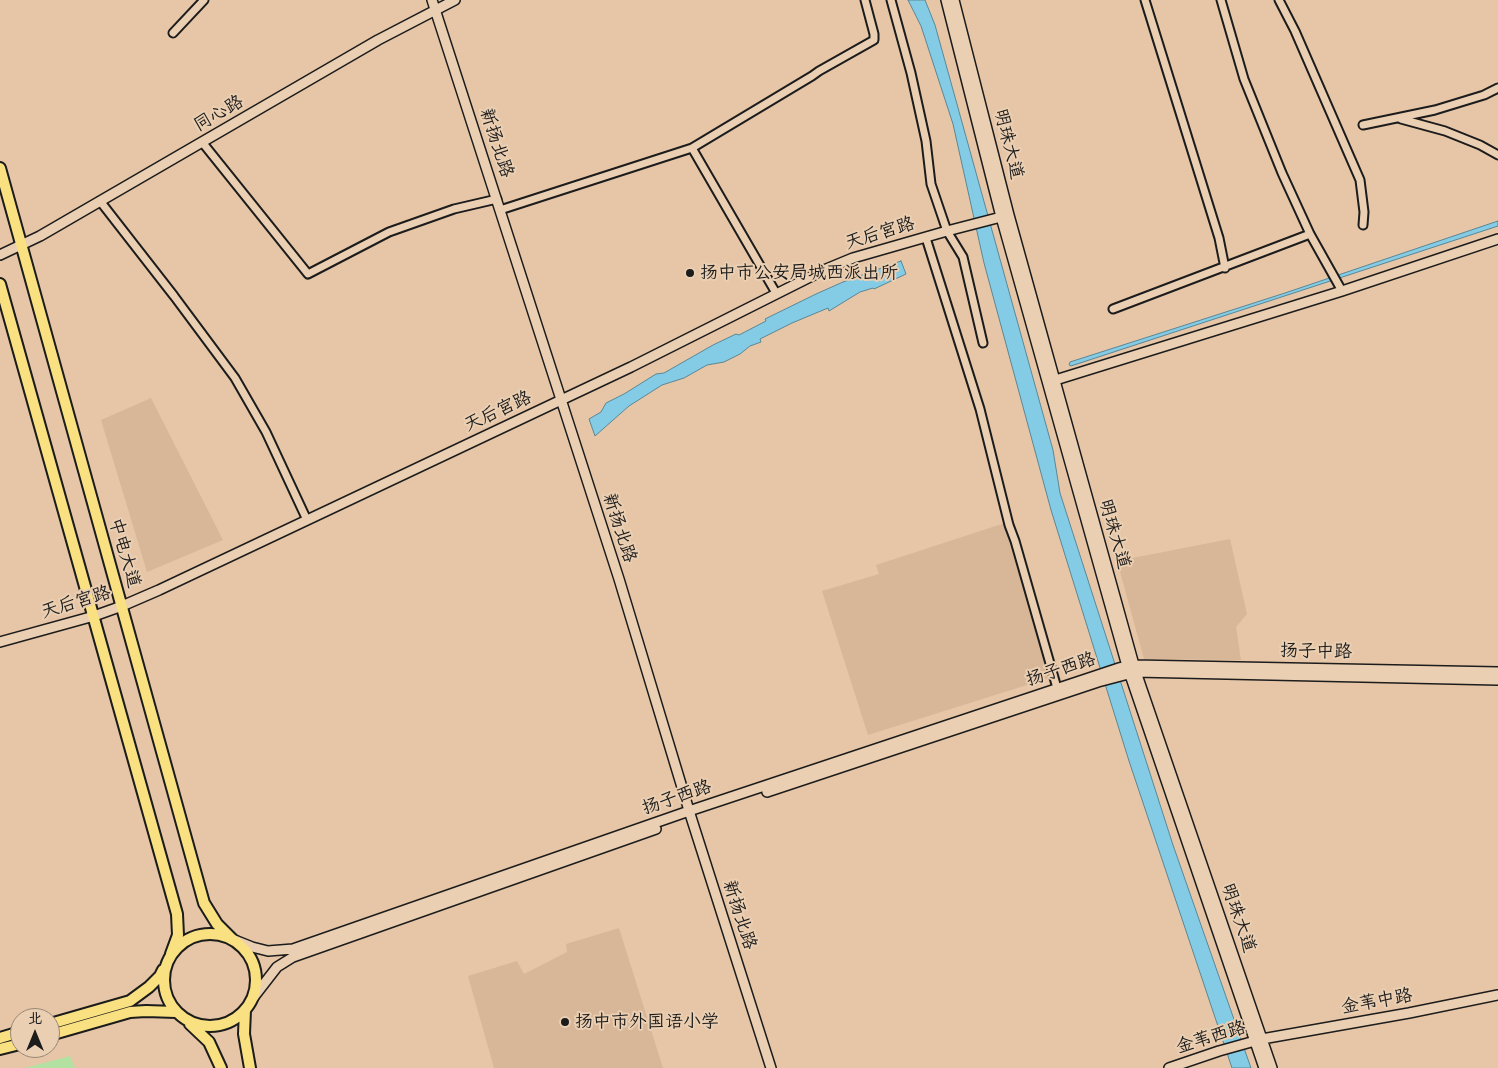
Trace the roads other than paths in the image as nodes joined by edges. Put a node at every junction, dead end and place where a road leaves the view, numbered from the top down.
1 (204, 0) edge
2 (432, 0) edge
3 (455, 0) edge
4 (865, 0) edge
5 (891, 0) edge
6 (946, 0) edge
7 (954, 0) edge
8 (1145, 0) edge
9 (1220, 0) edge
10 (1279, 0) edge
11 (436, 10) junction
12 (173, 33) dead end
13 (1498, 88) edge
14 (1398, 118) junction
15 (1363, 125) dead end
16 (202, 142) junction
17 (692, 148) junction
18 (1498, 155) edge
19 (0, 168) edge
20 (497, 199) junction
21 (100, 201) junction
22 (500, 210) junction
23 (1002, 217) junction
24 (1363, 225) dead end
25 (947, 231) junction
26 (1310, 234) junction
27 (926, 238) junction
28 (1498, 238) edge
29 (22, 245) junction
30 (0, 255) edge
31 (1225, 268) junction
32 (0, 284) edge
33 (1341, 289) junction
34 (776, 293) junction
35 (1113, 310) dead end
36 (983, 343) dead end
37 (1050, 382) junction
38 (561, 400) junction
39 (307, 520) junction
40 (122, 606) junction
41 (94, 616) junction
42 (0, 642) edge
43 (1128, 670) junction
44 (1498, 672) edge
45 (1097, 678) junction
46 (1498, 680) edge
47 (1057, 688) junction
48 (690, 814) junction
49 (232, 939) junction
50 (171, 954) junction
51 (165, 965) junction
52 (1498, 996) edge
53 (253, 998) junction
54 (245, 1010) junction
55 (176, 1012) junction
56 (60, 1021) edge
57 (188, 1021) junction
58 (60, 1032) edge
59 (1255, 1041) junction
60 (221, 1068) edge
61 (250, 1068) edge
62 (771, 1068) edge
63 (1168, 1068) edge
64 (1264, 1068) edge
65 (1272, 1068) edge

1 - 12 street
2 - 11 main road, 新扬北路
3 - 11 main road, 同心路
4 - 17 street
5 - 25 street
6 - 23 main road, 明珠大道
7 - 23 main road, 明珠大道
8 - 31 street
9 - 26 street
10 - 24 street
11 - 16 main road, 同心路
11 - 20 main road, 新扬北路
13 - 14 street
14 - 15 street
14 - 18 street
16 - 20 street
16 - 21 main road, 同心路
17 - 22 street
17 - 34 street
19 - 29 main road, 中电大道
20 - 22 main road, 新扬北路
21 - 29 main road, 同心路
21 - 39 street
22 - 38 main road, 新扬北路
23 - 25 main road, 天后宫路
23 - 37 main road, 明珠大道
25 - 27 main road, 天后宫路
25 - 36 street
26 - 31 street
26 - 33 street
27 - 34 main road, 天后宫路
27 - 47 street
28 - 33 main road
29 - 30 main road, 同心路
29 - 40 main road, 中电大道
31 - 35 street
32 - 41 main road
33 - 37 main road
34 - 38 main road, 天后宫路
37 - 43 main road, 明珠大道
38 - 39 main road, 天后宫路
38 - 48 main road, 新扬北路
39 - 40 main road, 天后宫路
40 - 41 main road, 天后宫路
40 - 49 main road, 中电大道
41 - 42 main road, 天后宫路
41 - 50 main road
43 - 44 main road, 扬子中路
43 - 45 main road, 扬子西路
43 - 46 main road, 扬子中路
43 - 59 main road, 明珠大道
45 - 47 main road, 扬子西路
45 - 48 main road, 扬子西路
47 - 48 main road, 扬子西路
48 - 49 main road, 扬子西路
48 - 53 main road, 扬子西路
48 - 62 main road, 新扬北路
49 - 50 main road
49 - 53 main road
50 - 51 main road
51 - 55 main road
51 - 56 main road
52 - 59 main road, 金苇中路
53 - 54 main road
54 - 57 main road
54 - 61 main road
55 - 57 main road
55 - 58 main road
57 - 60 main road
59 - 63 main road, 金苇西路
59 - 64 main road, 明珠大道
59 - 65 main road, 明珠大道

